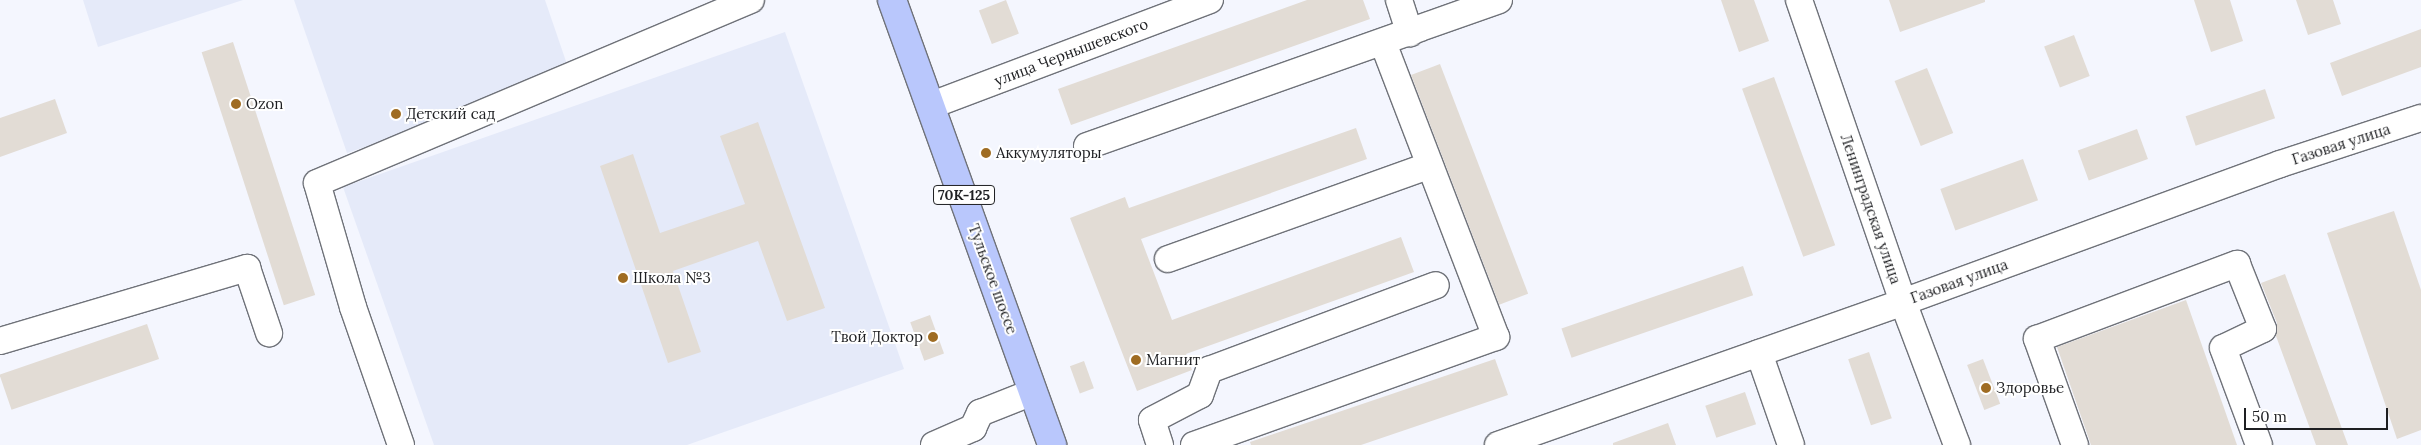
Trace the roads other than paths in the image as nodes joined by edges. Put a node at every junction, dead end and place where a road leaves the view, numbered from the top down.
1 (750, 0) edge
2 (892, 0) edge
3 (1210, 0) edge
4 (1399, 0) edge
5 (1499, 0) edge
6 (1799, 0) edge
7 (1410, 33) junction
8 (1383, 43) junction
9 (932, 105) junction
10 (2421, 118) edge
11 (1087, 146) dead end
12 (1430, 165) junction
13 (1168, 259) dead end
14 (1436, 285) dead end
15 (1903, 302) junction
16 (269, 333) dead end
17 (0, 341) edge
18 (1759, 353) junction
19 (1033, 392) junction
20 (976, 436) edge
21 (401, 445) edge
22 (934, 445) edge
23 (1052, 445) edge
24 (1160, 445) edge
25 (1194, 445) edge
26 (1498, 445) edge
27 (1791, 445) edge
28 (1957, 445) edge
29 (2075, 445) edge
30 (2259, 445) edge

1 - 21 street
2 - 9 main road, Тульское шоссе / 70К-125
3 - 9 street, улица Чернышевского
4 - 7 street
5 - 7 street
6 - 15 street, Ленинградская улица
7 - 8 street
8 - 11 street
8 - 12 street
9 - 19 main road, Тульское шоссе / 70К-125
10 - 15 street, Газовая улица
12 - 13 street
12 - 25 street
14 - 24 street
15 - 18 street, Газовая улица
15 - 28 street, Ленинградская улица
16 - 17 street
18 - 26 street, Газовая улица
18 - 27 street
19 - 20 street
19 - 23 main road, Тульское шоссе / 70К-125
20 - 22 street
29 - 30 street

